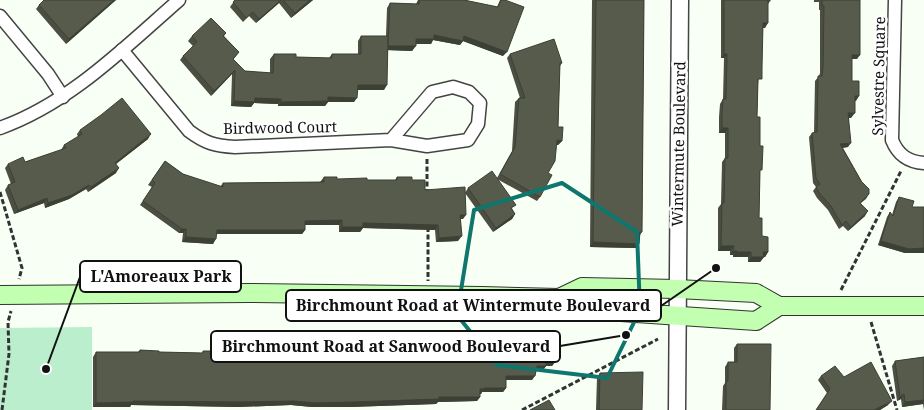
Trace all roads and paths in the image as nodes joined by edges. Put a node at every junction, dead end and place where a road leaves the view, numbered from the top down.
1 (179, 0) edge
2 (680, 0) edge
3 (896, 0) edge
4 (0, 16) edge
5 (122, 50) junction
6 (63, 96) junction
7 (0, 128) edge
8 (391, 140) junction
9 (427, 146) junction
10 (906, 159) junction
11 (924, 163) edge
12 (0, 192) edge
13 (427, 202) edge
14 (428, 220) edge
15 (428, 267) dead end
16 (22, 268) dead end
17 (846, 279) dead end
18 (677, 289) junction
19 (0, 294) edge
20 (559, 298) junction
21 (779, 306) junction
22 (924, 306) edge
23 (677, 315) junction
24 (8, 322) dead end
25 (875, 336) dead end
26 (658, 339) dead end
27 (2, 410) edge
28 (522, 410) edge
29 (677, 410) edge
30 (897, 410) edge

1 - 5 street
2 - 18 street, Wintermute Boulevard
3 - 10 street, Sylvestre Square
4 - 6 street
5 - 6 street
5 - 8 street, Birdwood Court
6 - 7 street
8 - 9 street, Birdwood Court
8 - 9 street, Birdwood Court
9 - 13 path
10 - 11 street
10 - 17 path
12 - 16 path
14 - 15 path
18 - 20 main road
18 - 21 main road
18 - 23 street, Wintermute Boulevard
19 - 20 main road
20 - 23 main road
21 - 22 main road
21 - 23 main road
23 - 29 street, Wintermute Boulevard
24 - 27 path
25 - 30 path
26 - 28 path

